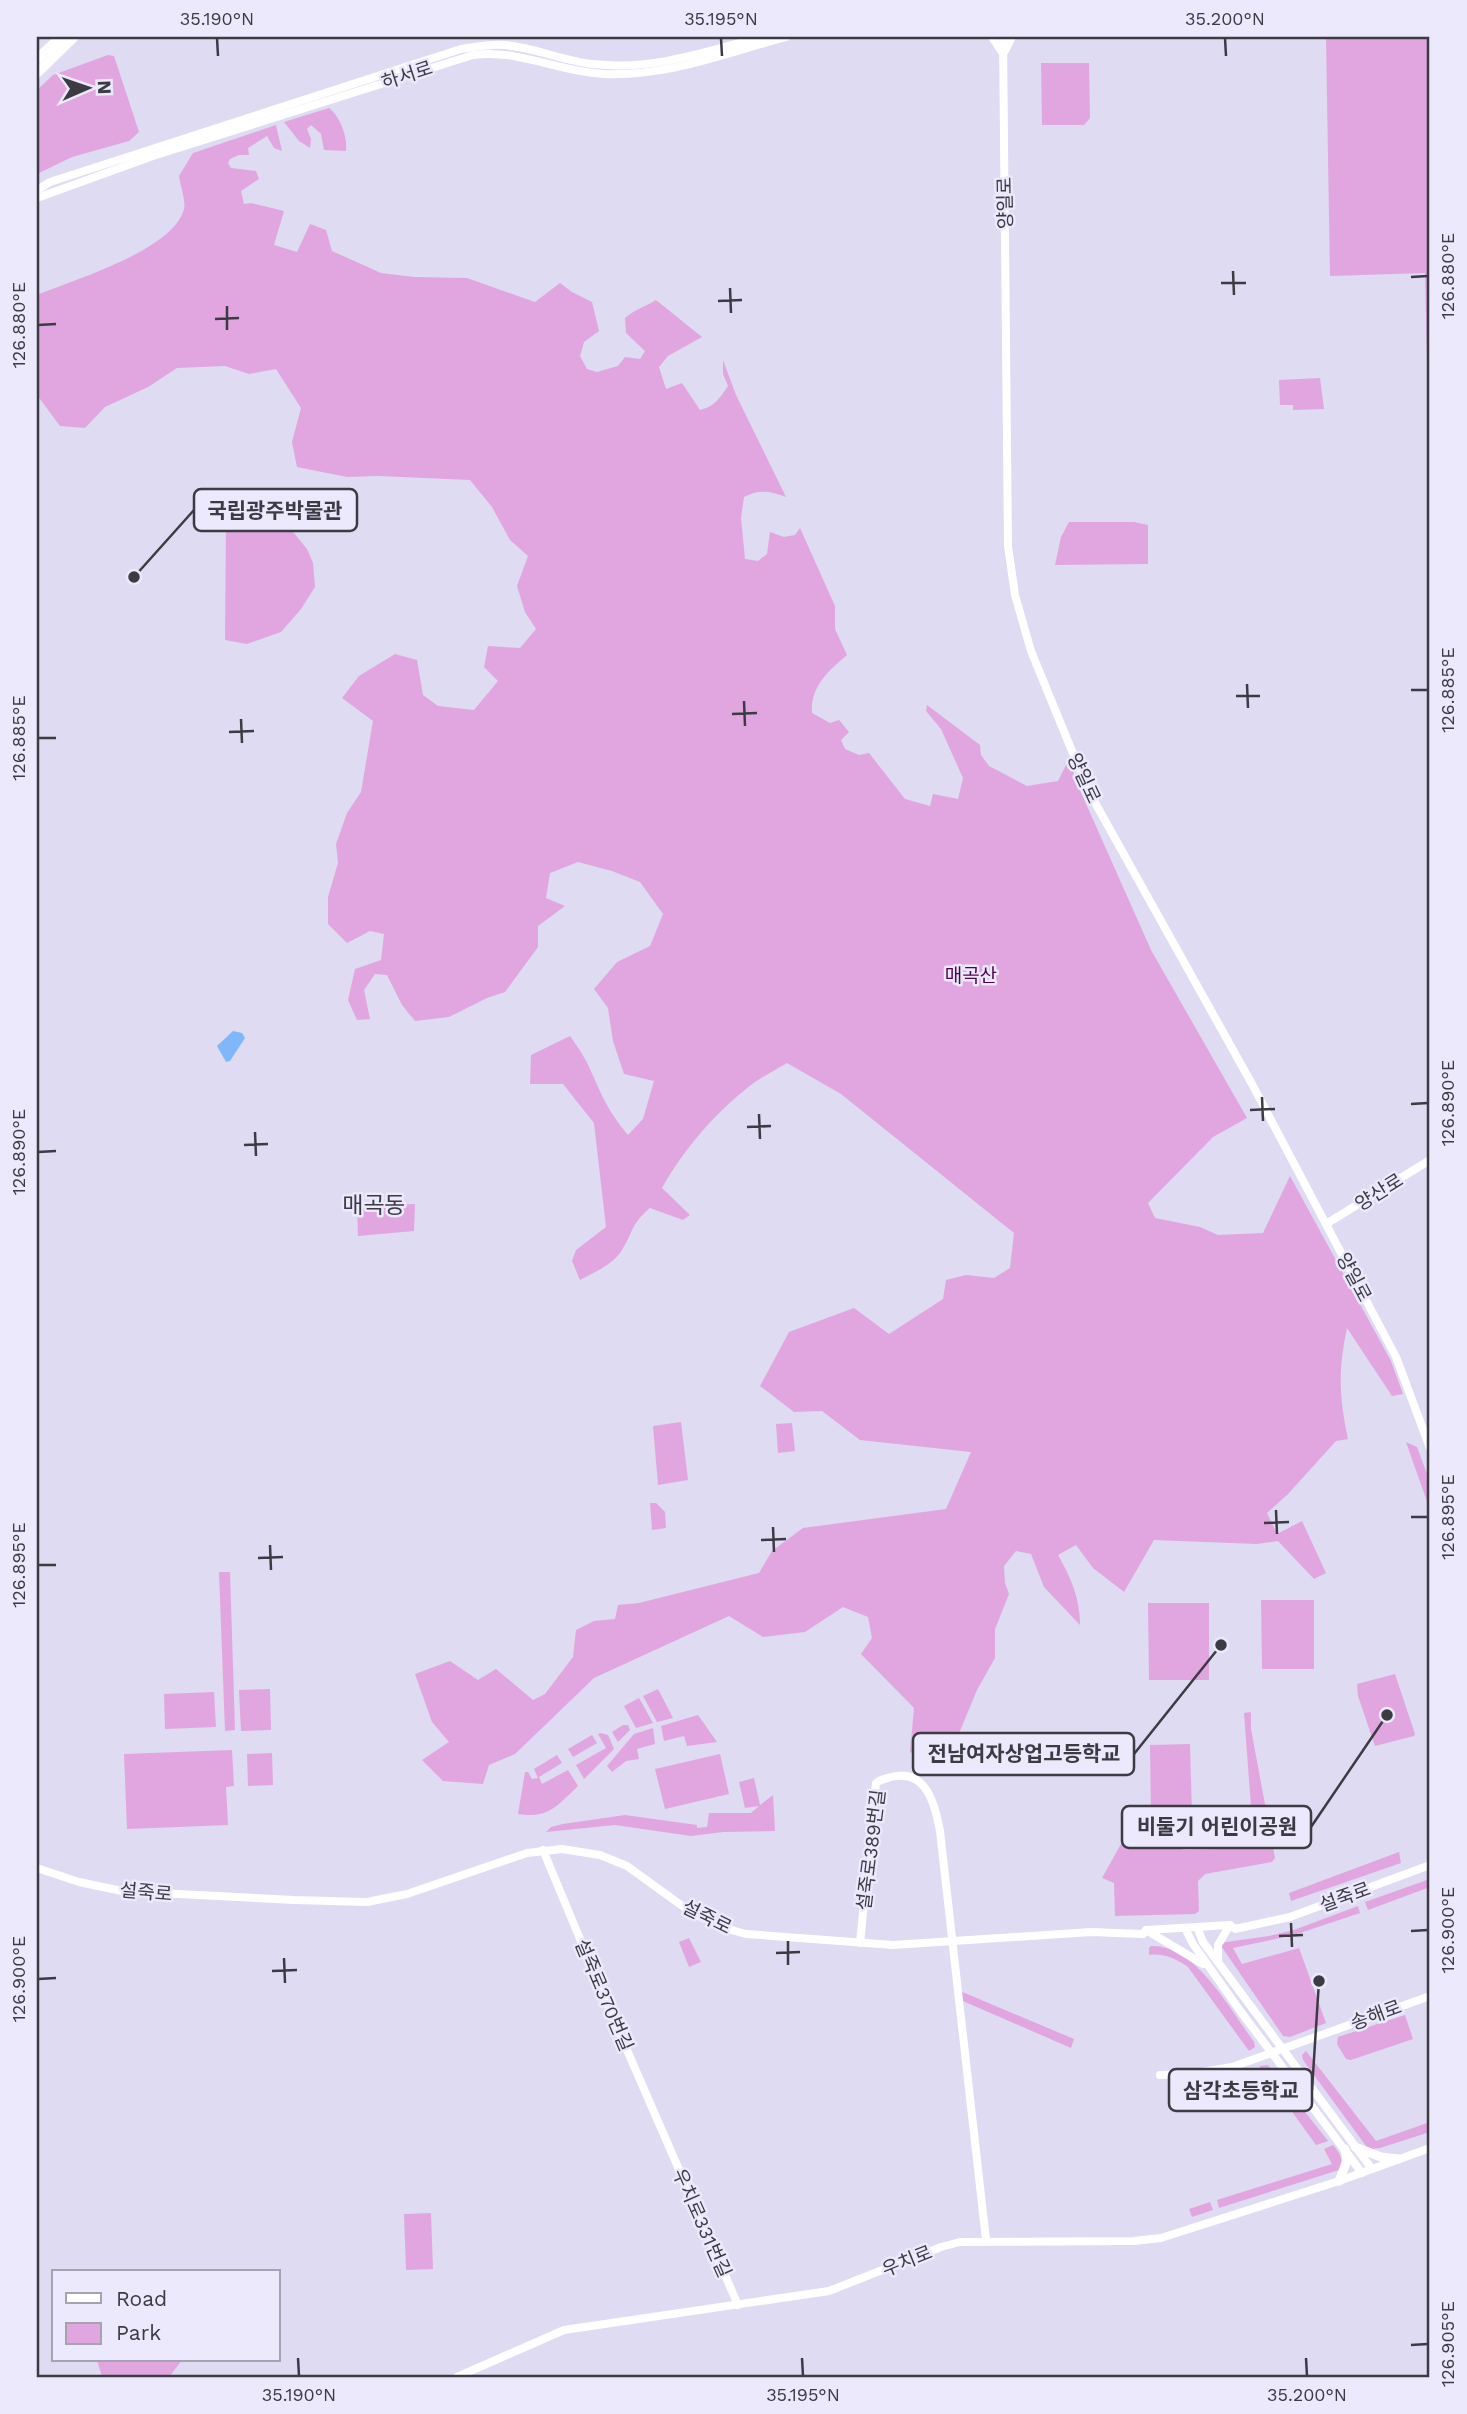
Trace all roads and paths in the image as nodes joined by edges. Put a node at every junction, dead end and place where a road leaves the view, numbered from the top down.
1 (61, 37) edge
2 (74, 37) edge
3 (761, 37) edge
4 (786, 37) edge
5 (992, 37) edge
6 (1003, 37) edge
7 (1012, 37) edge
8 (1004, 54) junction
9 (37, 60) edge
10 (37, 73) edge
11 (37, 190) edge
12 (37, 198) edge
13 (1430, 1160) edge
14 (1326, 1224) junction
15 (1430, 1447) edge
16 (543, 1850) junction
17 (1430, 1865) edge
18 (37, 1868) edge
19 (1230, 1925) junction
20 (1197, 1927) junction
21 (1185, 1928) junction
22 (1146, 1930) junction
23 (952, 1942) junction
24 (860, 1944) junction
25 (1219, 1962) junction
26 (1212, 1970) junction
27 (1430, 1996) edge
28 (1284, 2050) junction
29 (1274, 2053) junction
30 (1160, 2075) dead end
31 (666, 2140) joint
32 (1350, 2148) junction
33 (1430, 2148) edge
34 (1399, 2159) junction
35 (1372, 2169) junction
36 (1362, 2173) junction
37 (1339, 2181) junction
38 (986, 2240) junction
39 (738, 2305) junction
40 (457, 2377) edge

1 - 9 highway
2 - 10 highway
3 - 11 main road, 하서로
4 - 12 main road, 하서로
5 - 8 main road
6 - 8 main road, 양일로
7 - 8 main road
8 - 14 main road, 양일로
13 - 14 main road, 양산로
14 - 15 main road, 양일로
16 - 18 main road, 설죽로
16 - 24 main road, 설죽로
16 - 31 main road, 설죽로370번길
17 - 19 main road, 설죽로
19 - 20 main road, 설죽로
19 - 25 main road
20 - 21 main road, 설죽로
20 - 25 main road
21 - 22 main road, 설죽로
21 - 26 main road
22 - 23 main road, 설죽로
22 - 26 main road
23 - 24 main road, 설죽로
23 - 24 main road, 설죽로389번길
23 - 38 main road
25 - 28 main road
26 - 29 main road
27 - 28 main road, 송해로
28 - 29 main road, 송해로
28 - 32 main road
29 - 30 main road, 송해로
29 - 32 main road
31 - 39 main road, 우치로331번길
32 - 34 main road
32 - 35 main road
32 - 36 main road
32 - 37 main road
33 - 34 main road, 우치로
34 - 35 main road, 우치로
35 - 36 main road, 우치로
36 - 37 main road, 우치로
37 - 38 main road, 우치로
38 - 39 main road, 우치로
39 - 40 main road, 우치로

